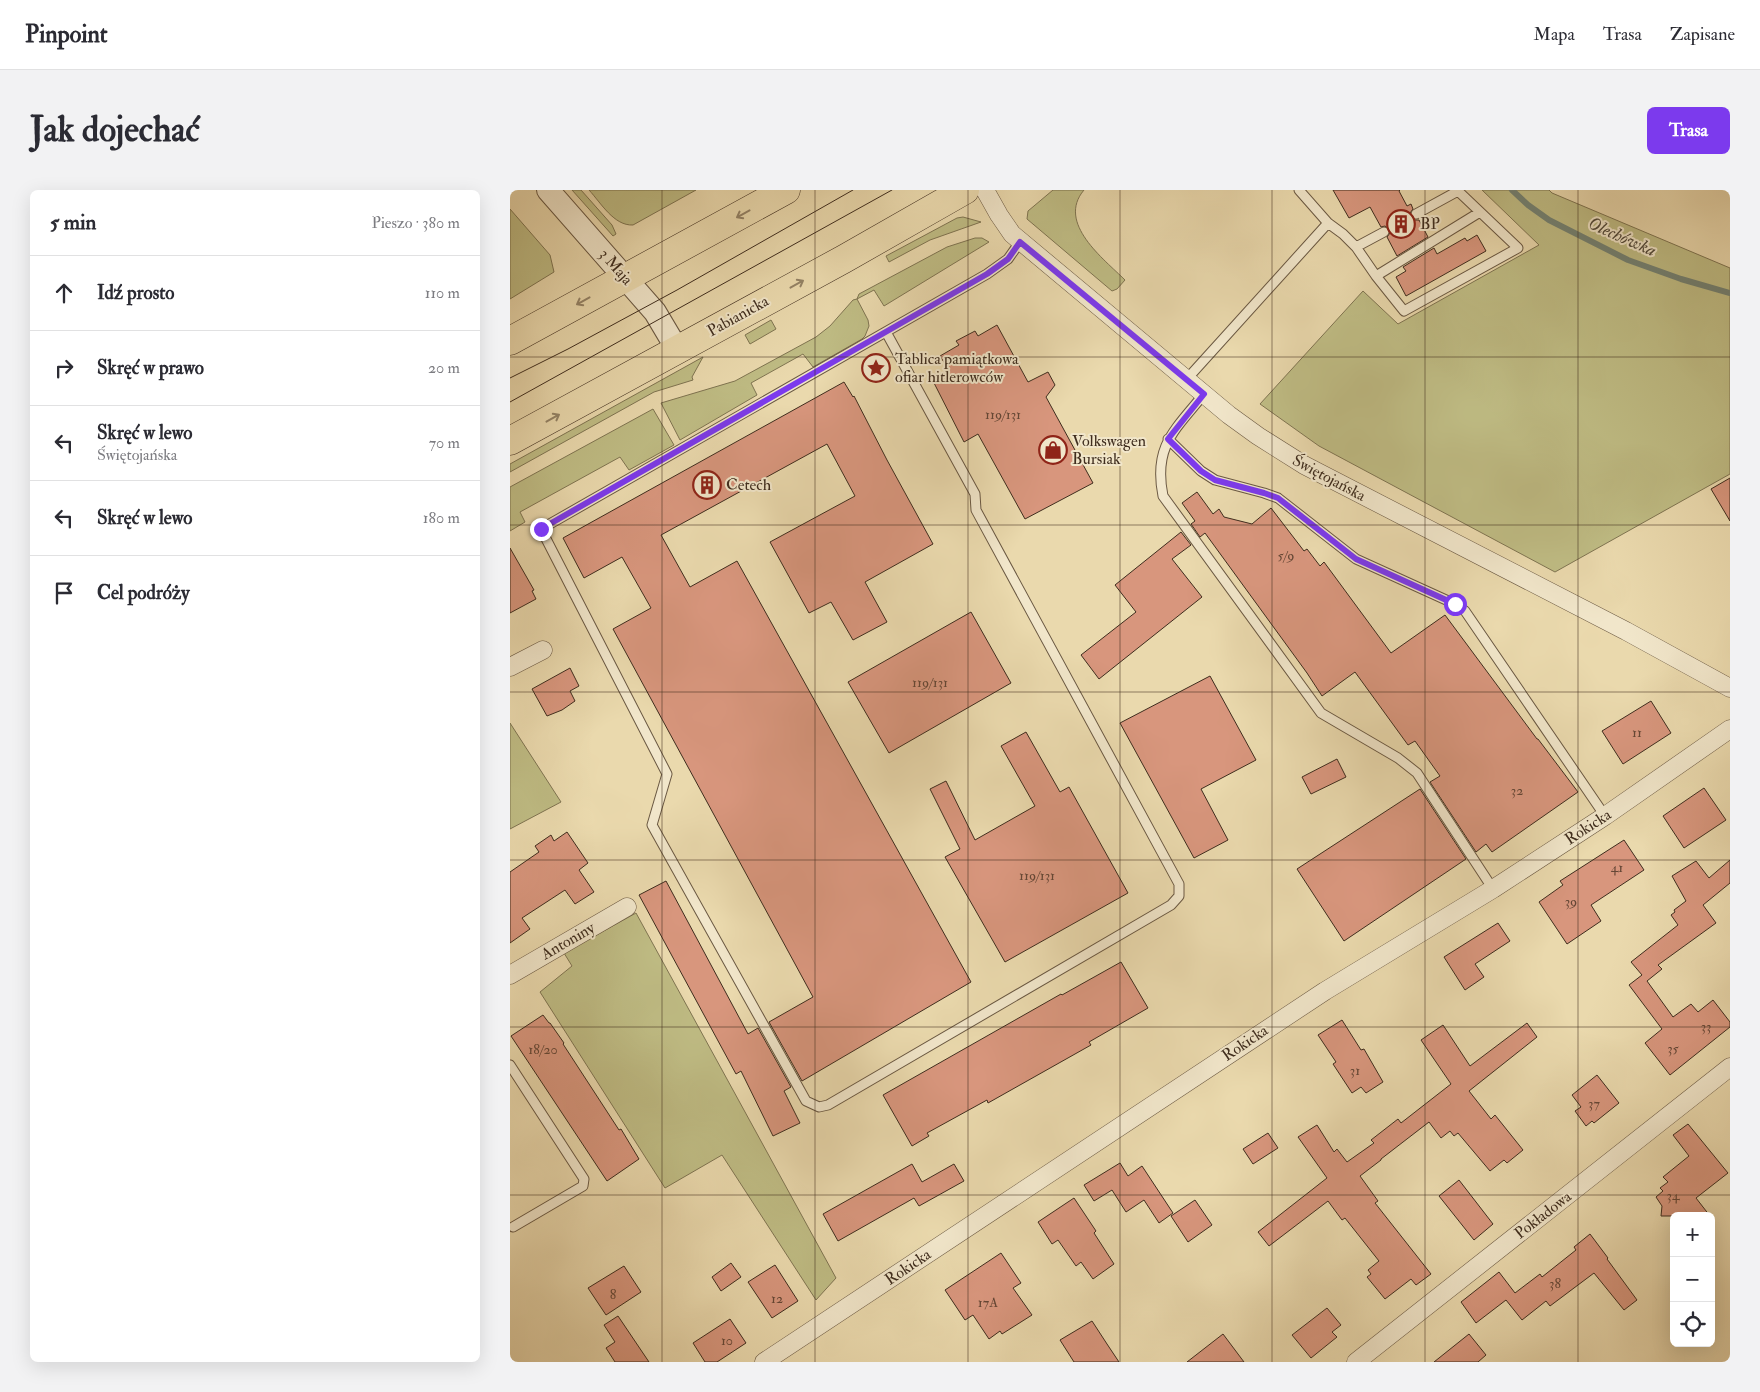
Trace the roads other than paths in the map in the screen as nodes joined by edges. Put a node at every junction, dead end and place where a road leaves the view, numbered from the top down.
1 (548, 190) edge
2 (786, 190) edge
3 (965, 190) edge
4 (985, 190) edge
5 (1299, 190) edge
6 (1457, 191) edge
7 (1480, 212) junction
8 (1416, 214) dead end
9 (1328, 224) junction
10 (1384, 232) dead end
11 (1020, 242) junction
12 (1356, 247) junction
13 (1376, 276) junction
14 (625, 278) junction
15 (886, 332) junction
16 (510, 342) edge
17 (677, 349) junction
18 (1186, 380) junction
19 (1204, 394) junction
20 (1168, 439) junction
21 (510, 441) edge
22 (543, 650) dead end
23 (510, 667) edge
24 (1730, 688) edge
25 (1730, 729) edge
26 (1605, 816) junction
27 (1493, 889) junction
28 (627, 907) dead end
29 (510, 975) edge
30 (510, 1065) edge
31 (1730, 1067) edge
32 (514, 1227) dead end
33 (764, 1362) edge
34 (1356, 1362) edge

1 - 14 street, 3 Maja
2 -> 14 main road
17 -> 3 main road, Pabianicka
4 - 11 street, Świętojańska
5 - 9 lane
6 - 7 lane
6 - 8 lane
7 - 13 lane
7 - 13 lane
9 - 12 lane
9 - 18 lane
10 - 12 lane
11 - 15 lane
11 - 18 street, Świętojańska
12 - 13 lane
14 -> 16 main road
14 - 17 street, 3 Maja
15 - 15 lane
21 -> 17 main road, Pabianicka
18 - 19 street, Świętojańska
19 - 20 lane
19 - 24 street, Świętojańska
20 - 26 lane
20 - 27 lane
22 - 23 street
25 - 26 street, Rokicka
26 - 27 street, Rokicka
27 - 33 street, Rokicka
28 - 29 street, Antoniny
30 - 32 lane
31 - 34 street, Pokładowa

